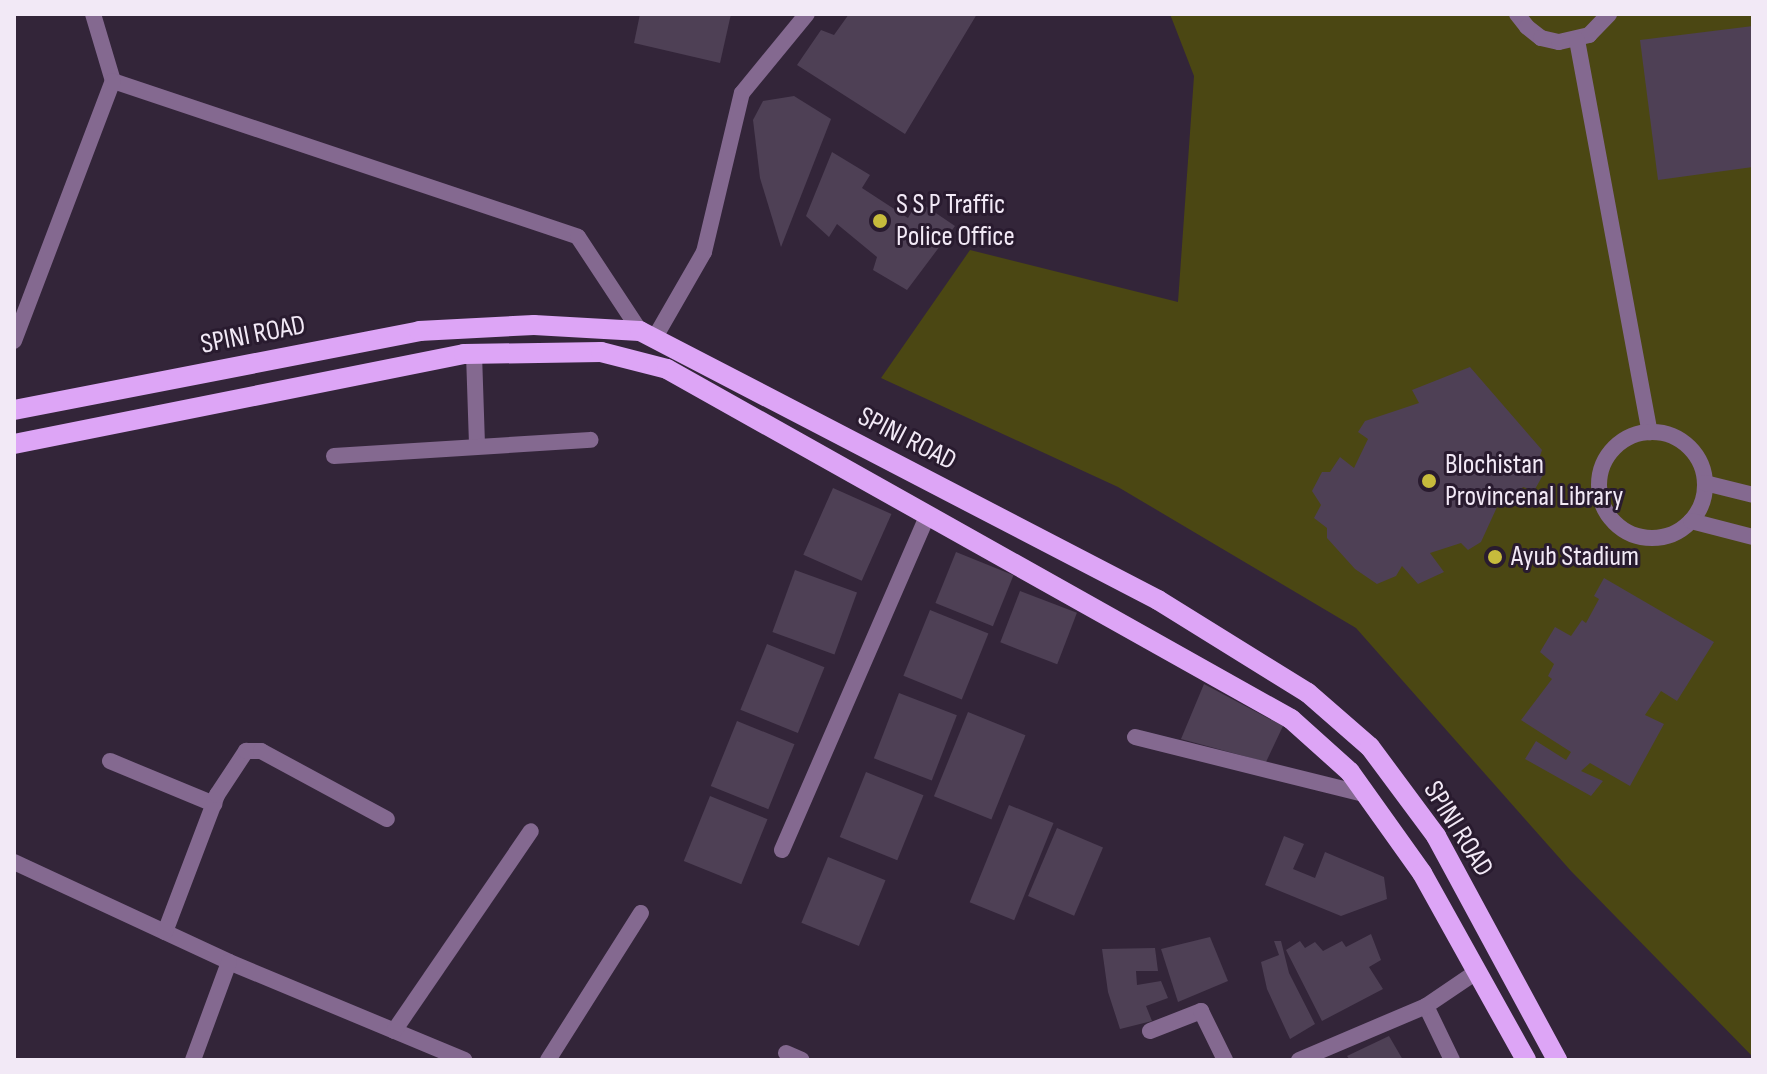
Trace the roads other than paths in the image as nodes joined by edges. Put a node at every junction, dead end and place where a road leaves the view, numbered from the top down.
1 (93, 14) edge
2 (807, 14) edge
3 (1517, 14) edge
4 (1609, 14) edge
5 (1577, 40) junction
6 (113, 81) junction
7 (20, 311) edge
8 (647, 335) junction
9 (14, 341) edge
10 (474, 354) junction
11 (14, 410) edge
12 (1650, 432) junction
13 (591, 440) dead end
14 (14, 444) edge
15 (477, 445) junction
16 (334, 456) dead end
17 (1705, 483) junction
18 (1753, 495) edge
19 (927, 516) junction
20 (1691, 521) junction
21 (1753, 537) edge
22 (1135, 737) dead end
23 (110, 761) dead end
24 (1367, 795) junction
25 (214, 804) junction
26 (387, 819) dead end
27 (531, 831) dead end
28 (782, 850) dead end
29 (14, 862) edge
30 (641, 913) dead end
31 (165, 932) junction
32 (229, 962) junction
33 (1476, 972) junction
34 (1426, 1006) junction
35 (394, 1031) junction
36 (1150, 1031) dead end
37 (193, 1060) edge
38 (464, 1060) edge
39 (548, 1060) edge
40 (1225, 1060) edge
41 (1299, 1060) edge
42 (1452, 1060) edge
43 (1526, 1060) edge
44 (1557, 1060) edge

1 - 6 street
2 - 8 street
3 - 5 street
4 - 5 street
5 - 12 street
6 - 7 street
6 - 8 street
7 - 9 street
8 - 11 main road, SPINI ROAD
8 - 44 main road, SPINI ROAD
10 - 14 main road, SPINI ROAD
10 - 15 street
10 - 19 main road, SPINI ROAD
12 - 17 street
12 - 20 street
13 - 15 street
15 - 16 street
17 - 18 street
17 - 20 street
19 - 24 main road, SPINI ROAD
19 - 28 street
20 - 21 street
22 - 24 street
23 - 25 street
24 - 33 main road, SPINI ROAD
25 - 26 street
25 - 31 street
27 - 35 street
29 - 31 street
30 - 39 street
31 - 32 street
32 - 35 street
32 - 37 street
33 - 34 street
33 - 43 main road, SPINI ROAD
34 - 41 street
34 - 42 street
35 - 38 street
36 - 40 street

